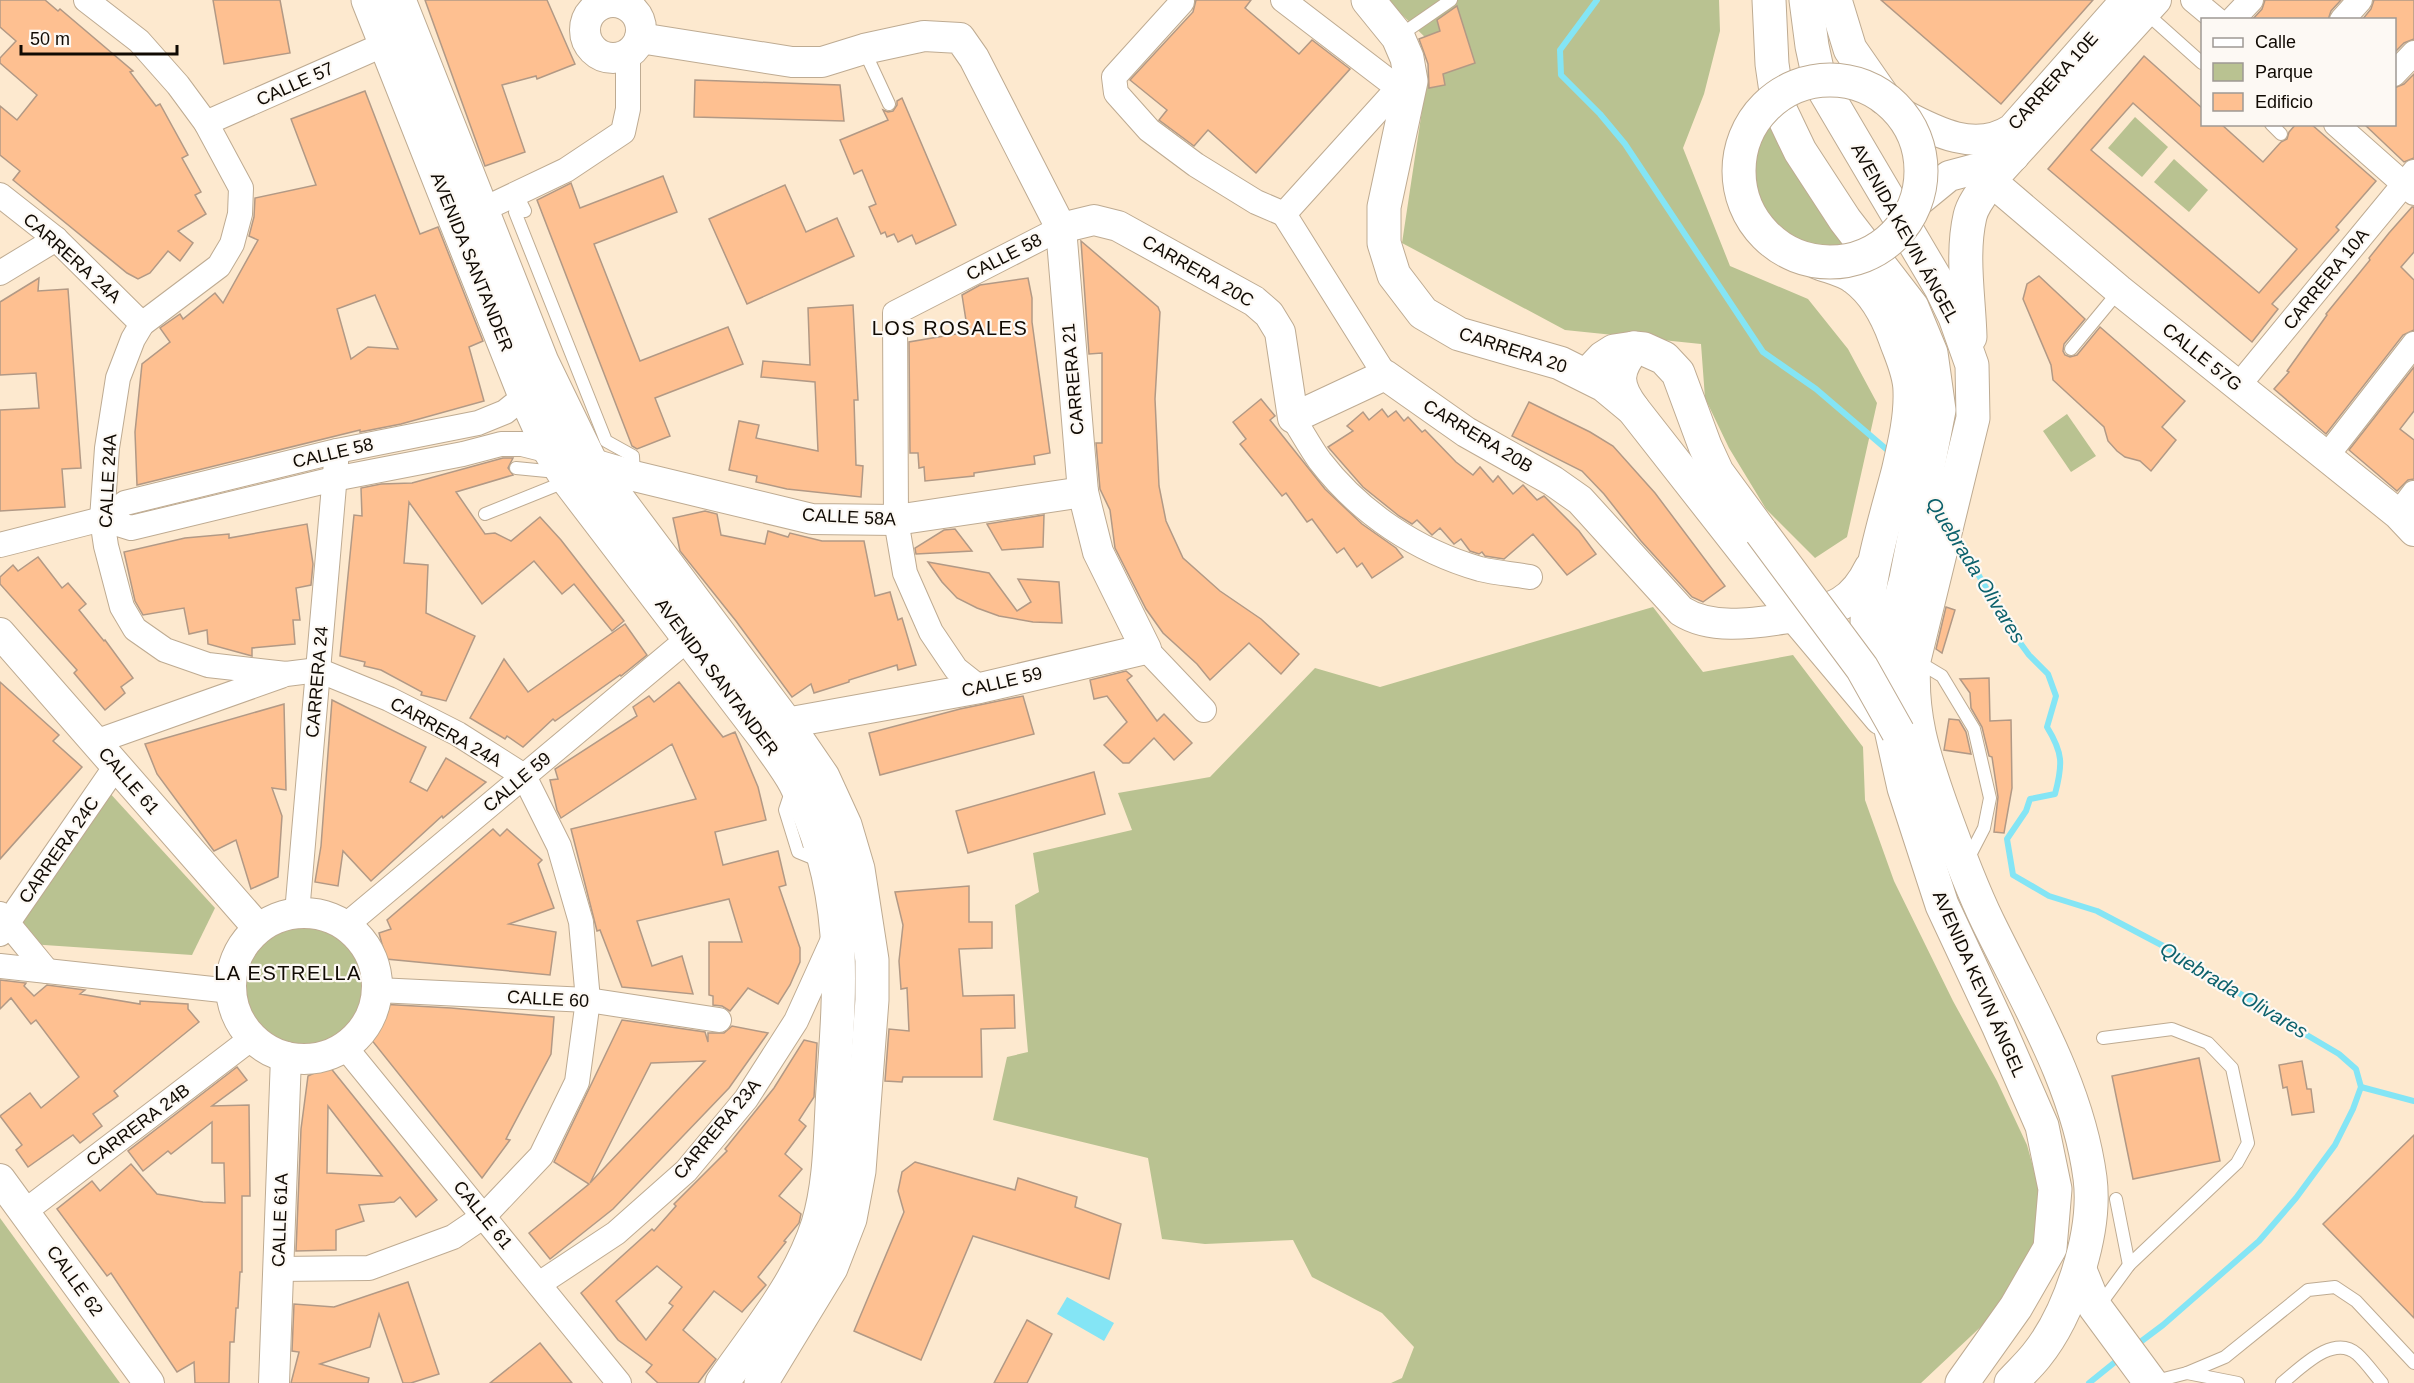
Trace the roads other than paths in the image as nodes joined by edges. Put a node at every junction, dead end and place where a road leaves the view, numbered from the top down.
1 (86, 0) edge
2 (368, 0) edge
3 (399, 0) edge
4 (1180, 0) edge
5 (1284, 0) edge
6 (1368, 0) edge
7 (1451, 0) edge
8 (1749, 0) edge
9 (1769, 0) edge
10 (1806, 0) edge
11 (1834, 0) edge
12 (2193, 0) edge
13 (2251, 0) edge
14 (2360, 0) edge
15 (2142, 4) edge
16 (584, 6) edge
17 (2215, 18) edge
18 (2234, 18) edge
19 (2344, 18) edge
20 (1398, 37) junction
21 (385, 44) junction
22 (634, 46) junction
23 (864, 49) junction
24 (2414, 53) edge
25 (2201, 62) edge
26 (2396, 72) edge
27 (889, 104) dead end
28 (1765, 105) junction
29 (1893, 106) junction
30 (206, 123) junction
31 (2273, 126) edge
32 (2342, 126) edge
33 (2282, 134) dead end
34 (1986, 163) junction
35 (2410, 183) edge
36 (0, 195) edge
37 (517, 195) junction
38 (1916, 203) junction
39 (482, 210) junction
40 (1284, 214) junction
41 (1118, 226) joint
42 (1061, 228) junction
43 (56, 239) junction
44 (1817, 262) junction
45 (0, 273) edge
46 (2119, 290) junction
47 (142, 324) junction
48 (2414, 344) edge
49 (1634, 348) junction
50 (2071, 349) dead end
51 (542, 362) junction
52 (1972, 365) junction
53 (1386, 375) junction
54 (1587, 375) junction
55 (2238, 386) junction
56 (525, 396) junction
57 (1633, 408) junction
58 (1293, 418) junction
59 (337, 451) junction
60 (463, 454) junction
61 (2326, 457) junction
62 (486, 461) dead end
63 (568, 467) junction
64 (516, 468) dead end
65 (634, 476) junction
66 (334, 479) junction
67 (1083, 492) junction
68 (2409, 513) edge
69 (485, 514) dead end
70 (102, 519) junction
71 (896, 520) junction
72 (0, 546) edge
73 (1874, 563) junction
74 (1921, 572) junction
75 (1530, 577) dead end
76 (1796, 617) junction
77 (0, 633) edge
78 (688, 638) junction
79 (1146, 648) junction
80 (1914, 660) junction
81 (208, 665) junction
82 (318, 670) junction
83 (286, 674) junction
84 (980, 688) junction
85 (209, 702) junction
86 (1204, 710) dead end
87 (786, 723) junction
88 (1892, 727) junction
89 (95, 742) junction
90 (116, 766) junction
91 (524, 776) junction
92 (1964, 866) junction
93 (297, 913) junction
94 (2, 924) edge
95 (345, 926) junction
96 (838, 927) junction
97 (258, 928) junction
98 (0, 966) edge
99 (47, 971) junction
100 (377, 990) junction
101 (231, 991) junction
102 (588, 1000) junction
103 (719, 1020) dead end
104 (252, 1038) junction
105 (2103, 1038) dead end
106 (2045, 1039) junction
107 (345, 1047) junction
108 (286, 1058) junction
109 (0, 1179) edge
110 (2116, 1199) dead end
111 (24, 1212) junction
112 (484, 1216) junction
113 (2129, 1265) junction
114 (278, 1269) junction
115 (2080, 1270) junction
116 (539, 1284) junction
117 (2098, 1311) junction
118 (2059, 1319) junction
119 (2414, 1363) edge
120 (2187, 1373) junction
121 (2147, 1376) edge
122 (149, 1383) edge
123 (274, 1383) edge
124 (620, 1383) edge
125 (722, 1383) edge
126 (761, 1383) edge
127 (1962, 1383) edge
128 (2011, 1383) edge
129 (2238, 1383) edge
130 (2282, 1383) edge
131 (2382, 1383) edge

1 - 30 street
2 - 21 main road, AVENIDA SANTANDER
3 - 39 main road, AVENIDA SANTANDER
4 - 40 street
5 - 40 street
6 - 20 main road, CARRERA 20
7 - 20 lane
8 - 28 main road
9 - 74 main road, AVENIDA KEVIN ÁNGEL
10 - 52 main road, AVENIDA KEVIN ÁNGEL
11 - 29 main road
12 - 17 street
13 - 18 street
14 - 19 street
15 - 25 lane
15 - 34 street, CARRERA 10E
15 - 34 street, CARRERA 10E
16 - 22 street
16 - 22 street
20 - 54 main road, CARRERA 20
21 - 30 street, CALLE 57
21 - 56 main road, AVENIDA SANTANDER
22 - 23 street
22 - 37 street
23 - 27 lane
23 - 42 street, CARRERA 21
24 - 26 street
28 - 29 main road, bridge
28 - 44 main road, bridge
29 - 34 street, CARRERA 10E
29 - 38 main road, bridge
30 - 47 street
31 - 33 lane
32 - 35 street
34 - 38 street, CARRERA 10E
34 - 46 street, CALLE 57G
34 - 52 main road
35 - 55 street, CARRERA 10A
36 - 43 street, CARRERA 24A
37 - 39 street
37 - 65 lane
38 - 44 main road, bridge
39 - 51 main road, AVENIDA SANTANDER
40 - 53 street, CARRERA 20B
41 - 42 street, CALLE 58
41 - 58 street, CARRERA 20C
42 - 67 street, CARRERA 21
42 - 71 street, CALLE 58
43 - 45 street
43 - 47 street, CARRERA 24A
44 - 73 main road
46 - 50 lane
46 - 55 street, CALLE 57G
47 - 70 street, CALLE 24A
48 - 61 street
49 - 54 main road
49 - 57 main road
49 - 88 main road, bridge
51 - 56 street, CALLE 58
51 - 63 main road, AVENIDA SANTANDER
52 - 74 main road, AVENIDA KEVIN ÁNGEL
53 - 58 street
53 - 76 street, CARRERA 20B
54 - 57 main road, CARRERA 20
55 - 61 street, CALLE 57G
56 - 59 street, CALLE 58
56 - 63 main road, AVENIDA SANTANDER
57 - 76 main road, CARRERA 20
58 - 75 street, CARRERA 20C
59 - 66 street, CARRERA 24
59 - 70 street, CALLE 58
60 - 62 lane
60 - 63 street, CALLE 58
60 - 66 street, CALLE 58
61 - 68 street, CALLE 57G
63 - 64 lane
63 - 65 street, CALLE 58A
63 - 69 lane
63 - 78 main road, AVENIDA SANTANDER
63 - 87 main road, AVENIDA SANTANDER
65 - 71 street, CALLE 58A
66 - 70 street, CALLE 58
66 - 82 street, CARRERA 24
67 - 71 street, CALLE 58A
67 - 79 street, CARRERA 21
70 - 72 street, CALLE 58
70 - 81 street, CALLE 24A
71 - 84 street
73 - 76 main road
73 - 88 main road
74 - 80 main road, AVENIDA KEVIN ÁNGEL
74 - 88 main road, AVENIDA KEVIN ÁNGEL
76 - 88 main road, CARRERA 20
77 - 89 street, CALLE 61
78 - 91 street, CALLE 59
78 - 96 main road, AVENIDA SANTANDER
79 - 84 street, CALLE 59
79 - 86 street, CARRERA 21
80 - 92 main road, AVENIDA KEVIN ÁNGEL
80 - 92 lane
81 - 83 street, CALLE 24A
81 - 85 street
82 - 83 street, CALLE 24A
82 - 91 street, CARRERA 24A
82 - 93 street, CARRERA 24
83 - 85 street
84 - 87 street, CALLE 59
85 - 89 street
87 - 126 main road, AVENIDA SANTANDER
88 - 106 main road
88 - 127 main road, AVENIDA KEVIN ÁNGEL
89 - 90 street, CALLE 61
90 - 94 street, CARRERA 24C
90 - 97 street, CALLE 61
91 - 95 street, CALLE 59
91 - 102 street, CARRERA 24A
92 - 106 main road, AVENIDA KEVIN ÁNGEL
93 - 95 street
93 - 97 street
94 - 99 street
95 - 100 street
96 - 116 street, CARRERA 23A
96 - 125 main road, AVENIDA SANTANDER
97 - 101 street
98 - 99 street
99 - 101 street
100 - 102 street, CALLE 60
100 - 107 street
101 - 104 street
102 - 103 street, CALLE 60
102 - 112 street, CARRERA 24A
104 - 108 street
104 - 111 street, CARRERA 24B
105 - 113 lane
106 - 115 main road, AVENIDA KEVIN ÁNGEL
107 - 108 street
107 - 112 street, CALLE 61
108 - 114 street, CALLE 61A
109 - 111 street, CALLE 62
110 - 113 lane
111 - 122 street, CALLE 62
112 - 114 street, CARRERA 24A
112 - 116 street, CALLE 61
113 - 117 lane
114 - 123 street, CALLE 61A
115 - 117 main road
115 - 118 main road, AVENIDA KEVIN ÁNGEL
116 - 124 street, CALLE 61
117 - 118 main road
117 - 121 main road
118 - 128 main road, AVENIDA KEVIN ÁNGEL
119 - 120 lane
120 - 121 lane
120 - 129 lane
130 - 131 lane

